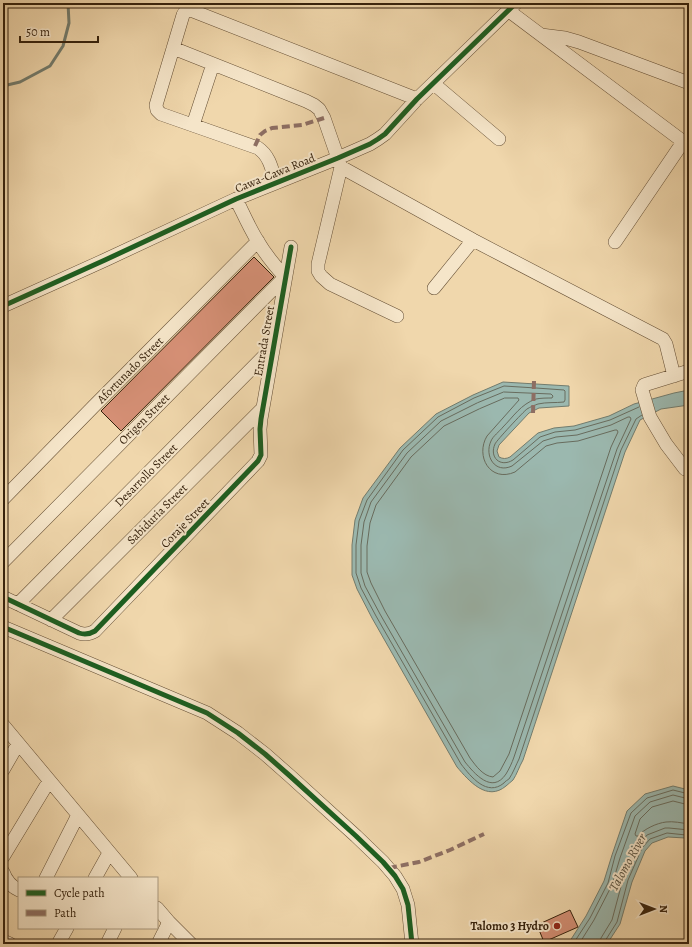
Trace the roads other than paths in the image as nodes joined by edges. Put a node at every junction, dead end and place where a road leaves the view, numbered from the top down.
1 (513, 7) edge
2 (540, 34) junction
3 (173, 48) junction
4 (213, 64) junction
5 (689, 83) edge
6 (434, 84) junction
7 (418, 99) junction
8 (194, 125) junction
9 (499, 139) dead end
10 (686, 144) edge
11 (340, 163) junction
12 (276, 183) junction
13 (236, 199) junction
14 (473, 240) junction
15 (258, 241) junction
16 (615, 242) dead end
17 (291, 247) dead end
18 (285, 277) junction
19 (434, 288) dead end
20 (3, 306) edge
21 (397, 316) dead end
22 (273, 347) junction
23 (689, 371) edge
24 (674, 376) junction
25 (263, 408) junction
26 (685, 469) dead end
27 (3, 499) edge
28 (3, 562) edge
29 (3, 597) edge
30 (18, 604) junction
31 (51, 620) junction
32 (3, 627) edge
33 (3, 725) edge
34 (18, 744) junction
35 (3, 770) edge
36 (49, 781) junction
37 (78, 815) junction
38 (109, 852) junction
39 (3, 856) edge
40 (3, 872) edge
41 (47, 877) edge
42 (96, 877) edge
43 (130, 877) edge
44 (18, 889) edge
45 (158, 909) edge
46 (169, 922) junction
47 (66, 929) edge
48 (115, 929) edge
49 (3, 941) edge
50 (10, 944) edge
51 (58, 944) edge
52 (107, 944) edge
53 (158, 944) edge
54 (191, 944) edge
55 (412, 944) edge

1 - 2 street
1 - 6 street, Cawa-Cawa Road
2 - 5 street
2 - 10 street
3 - 4 street
3 - 7 street
3 - 8 street
4 - 8 street
4 - 11 street
6 - 7 street, Cawa-Cawa Road
6 - 9 street
7 - 11 street, Cawa-Cawa Road
8 - 12 street
10 - 16 street
11 - 12 street, Cawa-Cawa Road
11 - 14 street
11 - 21 street
12 - 13 street, Cawa-Cawa Road
13 - 15 street
13 - 20 street, Cawa-Cawa Road
14 - 19 street
14 - 24 street
15 - 18 street
15 - 27 street, Afortunado Street
17 - 18 street, Entrada Street
18 - 22 street, Entrada Street
18 - 28 street, Origen Street
22 - 25 street, Entrada Street
22 - 30 street, Desarrollo Street
23 - 24 street
24 - 26 street
25 - 31 street, Sabiduria Street
25 - 31 street, Coraje Street
29 - 30 street
30 - 31 street
32 - 55 street
33 - 34 street
34 - 35 street
34 - 36 street
36 - 37 street
36 - 39 street
37 - 38 street
37 - 41 street
38 - 42 street
38 - 43 street
40 - 44 street
45 - 46 street
46 - 53 street
46 - 54 street
47 - 51 street
48 - 52 street
49 - 50 street

